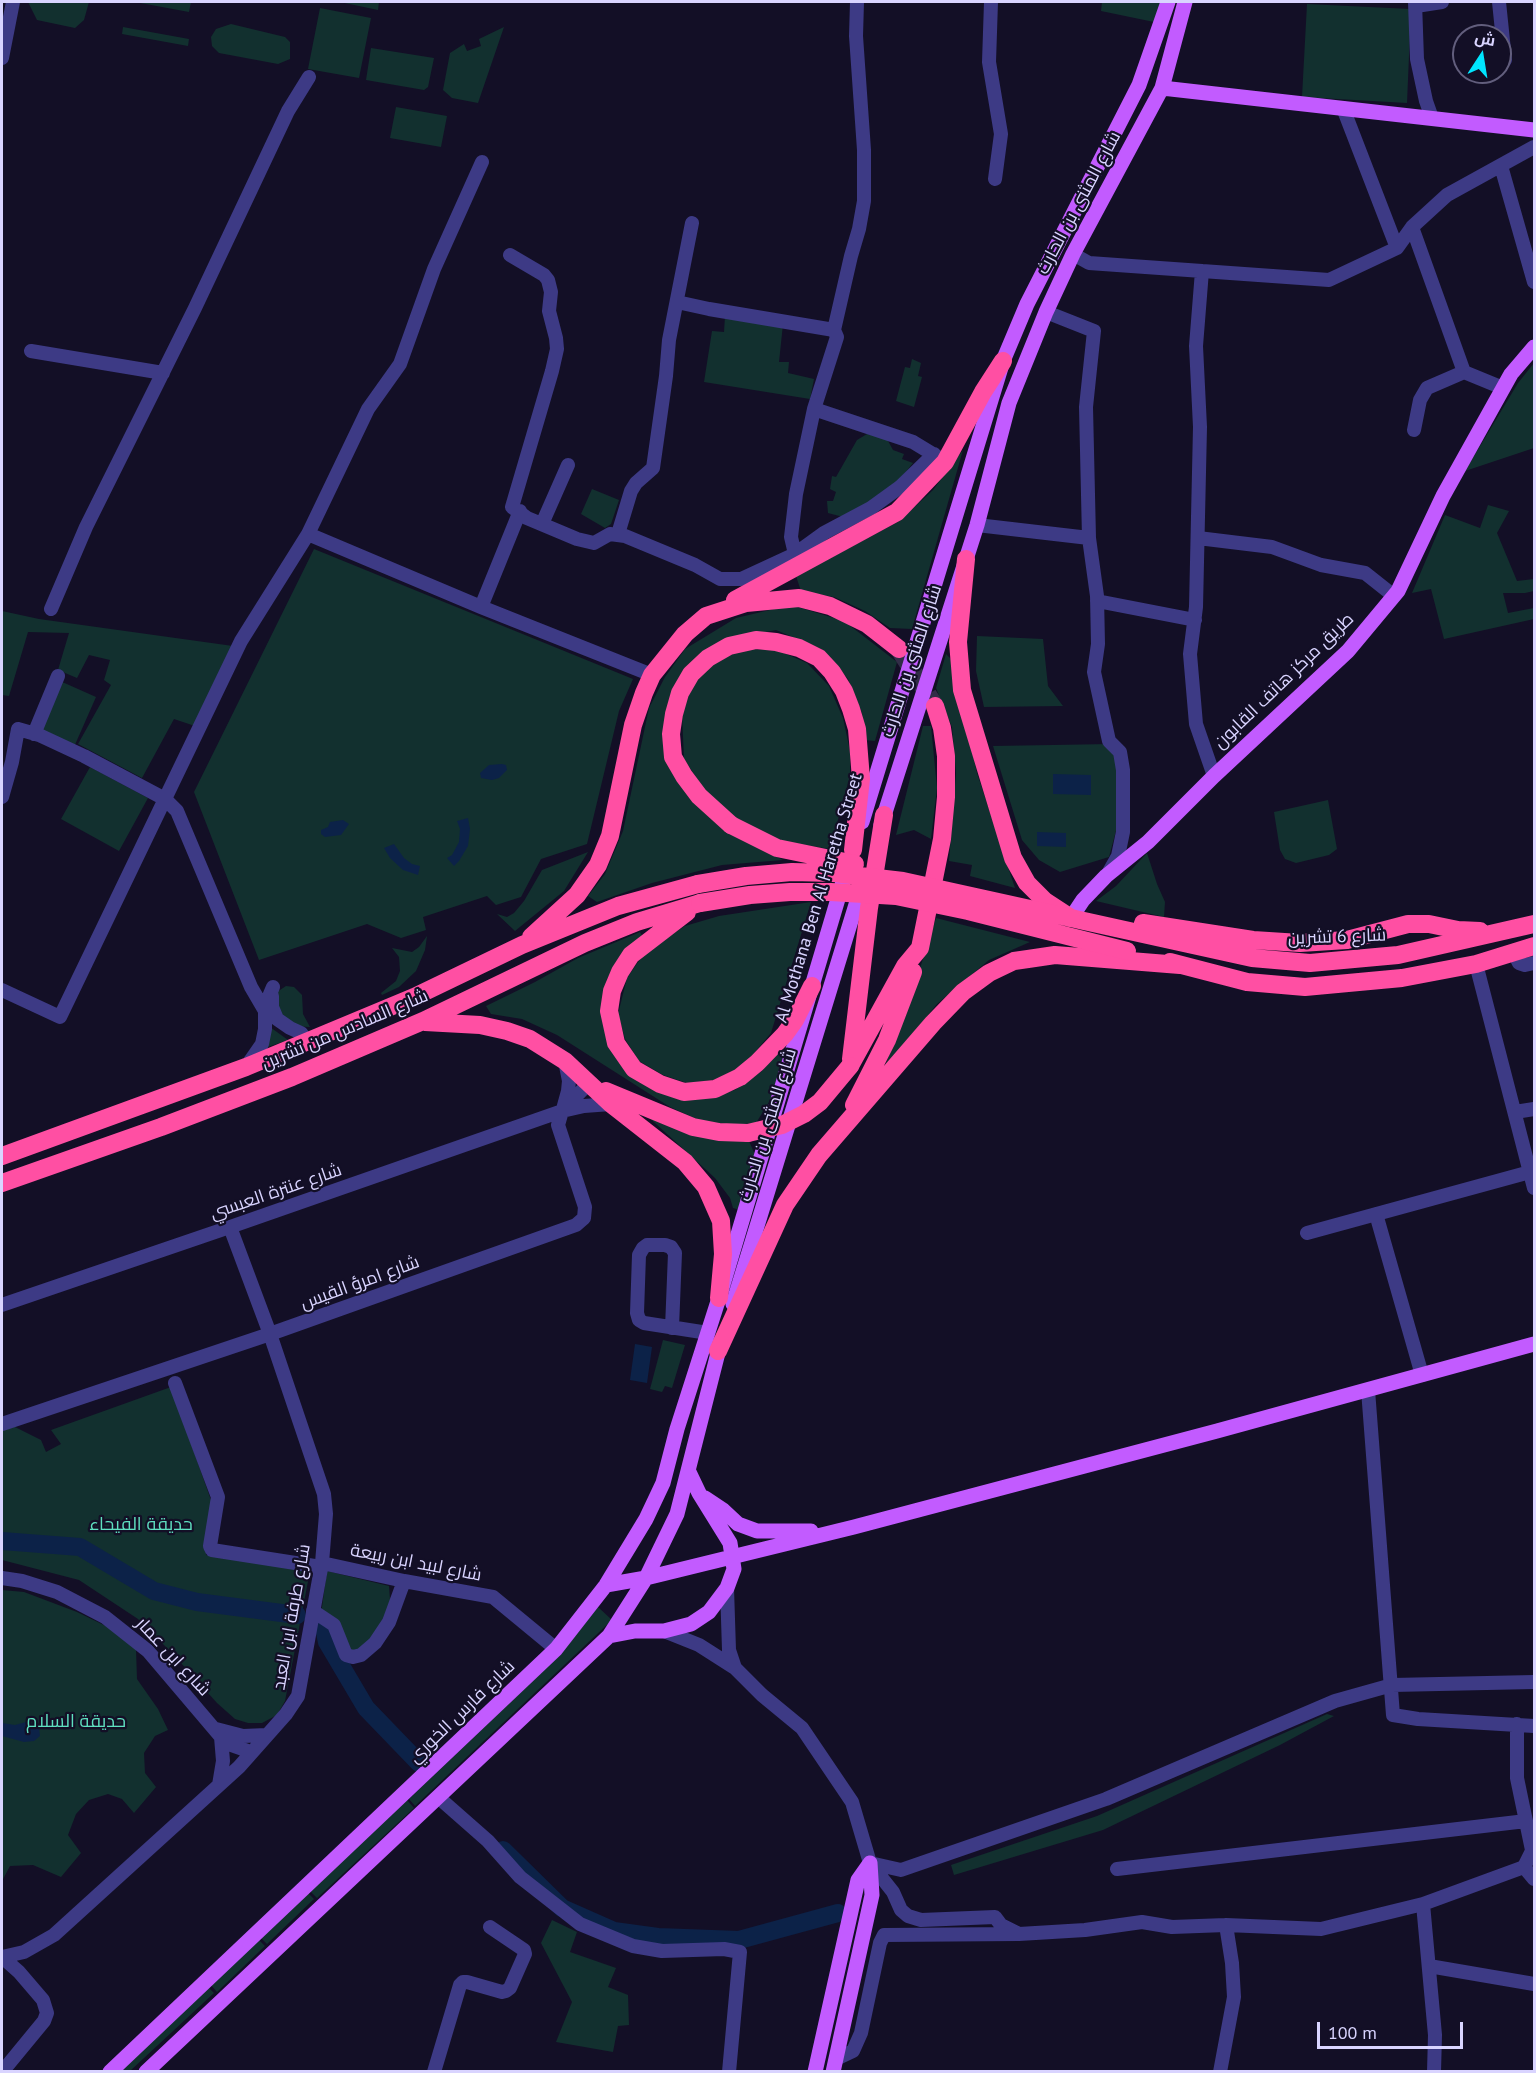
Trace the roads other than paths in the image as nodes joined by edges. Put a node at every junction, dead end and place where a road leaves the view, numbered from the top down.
1 (13, 2) edge
2 (857, 2) edge
3 (991, 2) edge
4 (1168, 2) edge
5 (1185, 2) edge
6 (1442, 2) edge
7 (1499, 2) edge
8 (1415, 4) edge
9 (1501, 24) edge
10 (2, 58) edge
11 (309, 77) dead end
12 (1162, 88) junction
13 (1343, 108) junction
14 (1432, 118) junction
15 (1534, 129) edge
16 (1534, 147) edge
17 (482, 162) dead end
18 (1501, 166) junction
19 (995, 179) dead end
20 (692, 223) dead end
21 (1412, 227) junction
22 (1396, 248) junction
23 (1073, 254) junction
24 (510, 255) dead end
25 (1202, 271) junction
26 (1534, 282) edge
27 (677, 302) junction
28 (1046, 312) junction
29 (834, 330) junction
30 (1534, 347) edge
31 (31, 351) dead end
32 (1003, 362) junction
33 (1464, 372) junction
34 (163, 373) junction
35 (1503, 388) junction
36 (814, 409) junction
37 (1414, 430) dead end
38 (940, 458) junction
39 (568, 465) dead end
40 (958, 509) joint
41 (520, 512) junction
42 (542, 524) junction
43 (977, 525) junction
44 (308, 534) junction
45 (618, 534) junction
46 (1089, 538) junction
47 (1198, 538) junction
48 (795, 554) junction
49 (966, 559) junction
50 (1394, 596) junction
51 (1097, 601) junction
52 (481, 607) junction
53 (51, 609) dead end
54 (706, 616) junction
55 (1195, 620) junction
56 (899, 649) tunnel mouth
57 (652, 675) junction
58 (58, 676) dead end
59 (935, 706) tunnel mouth
60 (34, 734) junction
61 (1214, 776) junction
62 (2, 797) edge
63 (165, 799) junction
64 (884, 814) junction
65 (853, 850) junction
66 (1106, 876) junction
67 (975, 896) junction
68 (700, 903) junction
69 (1078, 919) junction
70 (1534, 924) edge
71 (1503, 932) junction
72 (522, 945) junction
73 (1534, 946) edge
74 (920, 948) junction
75 (1514, 952) junction
76 (1534, 963) edge
77 (1476, 964) junction
78 (1180, 965) junction
79 (812, 986) junction
80 (2, 990) edge
81 (265, 1011) junction
82 (423, 1021) junction
83 (306, 1042) junction
84 (565, 1061) junction
85 (850, 1066) junction
86 (246, 1067) junction
87 (589, 1083) junction
88 (611, 1104) junction
89 (1534, 1108) edge
90 (562, 1111) junction
91 (1515, 1112) junction
92 (847, 1121) junction
93 (2, 1156) edge
94 (1530, 1172) junction
95 (2, 1182) edge
96 (1534, 1188) edge
97 (1376, 1214) junction
98 (231, 1227) junction
99 (1307, 1233) dead end
100 (719, 1298) junction
101 (2, 1305) edge
102 (672, 1328) junction
103 (708, 1333) junction
104 (270, 1334) junction
105 (1534, 1344) edge
106 (718, 1351) junction
107 (1422, 1375) junction
108 (175, 1383) dead end
109 (1368, 1390) junction
110 (2, 1424) edge
111 (689, 1472) junction
112 (699, 1493) junction
113 (829, 1533) junction
114 (733, 1556) junction
115 (321, 1565) junction
116 (2, 1578) edge
117 (646, 1578) junction
118 (404, 1581) junction
119 (606, 1585) junction
120 (727, 1588) junction
121 (313, 1611) junction
122 (664, 1631) junction
123 (609, 1636) junction
124 (556, 1649) junction
125 (735, 1668) junction
126 (1534, 1683) edge
127 (1392, 1685) junction
128 (1517, 1724) junction
129 (1534, 1726) edge
130 (218, 1733) junction
131 (267, 1735) junction
132 (251, 1752) junction
133 (219, 1786) junction
134 (438, 1797) junction
135 (1526, 1821) junction
136 (1533, 1849) edge
137 (870, 1863) junction
138 (1524, 1867) junction
139 (1117, 1869) dead end
140 (1534, 1879) edge
141 (1423, 1904) junction
142 (1226, 1924) junction
143 (490, 1927) dead end
144 (1019, 1934) junction
145 (2, 1957) edge
146 (1429, 1966) junction
147 (1534, 1984) edge
148 (834, 2067) edge
149 (816, 2069) edge
150 (2, 2072) edge
151 (110, 2072) edge
152 (146, 2072) edge
153 (434, 2072) edge
154 (729, 2072) edge
155 (1220, 2072) edge
156 (1434, 2072) edge

1 - 10 street
2 - 29 street
3 - 19 street
4 - 32 main road, شارع المثنى بن الحارث
5 - 12 main road, شارع المثنى بن الحارث
6 - 8 street
7 - 9 street
8 - 14 street
11 - 34 street
12 - 13 main road
12 - 23 main road, شارع المثنى بن الحارث
13 - 14 main road
13 - 22 street
14 - 15 main road
16 - 18 street
17 - 44 street
18 - 21 street
18 - 26 street
20 - 27 street
21 - 22 street
21 - 33 street
22 - 25 street
23 - 25 street
23 - 28 main road, شارع المثنى بن الحارث
24 - 41 street
25 - 47 street
27 - 29 street
27 - 45 street
28 - 43 main road, شارع المثنى بن الحارث
28 - 46 street
29 - 36 street
30 - 35 main road, طريق مركز هاتف القابون
31 - 34 street
32 - 38 highway
32 - 40 main road, شارع المثنى بن الحارث
33 - 35 street
33 - 37 street
34 - 53 street
35 - 50 main road, طريق مركز هاتف القابون
36 - 38 street
36 - 48 street
38 - 48 street
38 - 54 highway
39 - 42 street
40 - 65 main road, Al Mothana Ben Al Haretha Street
41 - 42 street
41 - 52 street
42 - 45 street
43 - 46 street
43 - 49 main road, شارع المثنى بن الحارث
44 - 52 street
44 - 63 street
45 - 48 street
46 - 51 street
47 - 50 street
47 - 55 street
49 - 64 main road, شارع المثنى بن الحارث
49 - 69 highway
50 - 61 main road, طريق مركز هاتف القابون
51 - 55 street
51 - 66 street
52 - 57 street
54 - 56 highway
54 - 57 highway
55 - 61 street
57 - 72 highway
58 - 60 street
59 - 74 highway
60 - 62 street
60 - 63 street
61 - 66 main road, طريق مركز هاتف القابون
63 - 80 street
63 - 81 street
64 - 85 highway
64 - 106 main road, شارع المثنى بن الحارث
65 - 67 highway, bridge
65 - 79 main road, Al Mothana Ben Al Haretha Street
66 - 69 main road, طريق مركز هاتف القابون
67 - 69 highway, bridge
67 - 72 highway, شارع السادس من تشرين, bridge
68 - 78 highway, شارع السادس من تشرين, bridge
68 - 79 highway
68 - 82 highway, شارع السادس من تشرين
69 - 71 highway
69 - 71 highway, شارع 6 تشرين
70 - 71 highway, شارع 6 تشرين
72 - 83 highway, شارع السادس من تشرين
73 - 75 highway
74 - 85 highway
74 - 92 highway
75 - 76 street
75 - 77 highway
77 - 78 highway
77 - 91 street
78 - 92 highway
79 - 100 main road, Al Mothana Ben Al Haretha Street
81 - 83 street
81 - 86 street
82 - 84 highway
82 - 95 highway, شارع السادس من تشرين
83 - 86 highway, شارع السادس من تشرين
84 - 87 highway
84 - 90 street
85 - 87 highway, bridge
86 - 93 highway, شارع السادس من تشرين
87 - 88 highway
87 - 90 street
88 - 90 street, شارع عنترة العبسي
88 - 100 highway
89 - 91 street
90 - 98 street, شارع عنترة العبسي
90 - 104 street, شارع امرؤ القيس
91 - 94 street
92 - 106 highway
94 - 96 street
94 - 97 street
97 - 99 street
97 - 107 street
98 - 101 street, شارع عنترة العبسي
98 - 104 street, شارع طرفة ابن العبد
100 - 103 main road, شارع فارس الخوري
102 - 102 street
102 - 103 street
103 - 119 main road, شارع فارس الخوري
104 - 110 street, شارع امرؤ القيس
104 - 115 street, شارع طرفة ابن العبد
105 - 107 main road
106 - 111 main road
107 - 109 main road
108 - 115 street, شارع لبيد ابن ربيعة
109 - 113 main road
109 - 127 street
111 - 112 main road
111 - 117 main road
112 - 113 main road
112 - 114 main road
113 - 114 main road
114 - 117 main road
114 - 120 main road
115 - 118 street, شارع لبيد ابن ربيعة
115 - 121 street, شارع طرفة ابن العبد
116 - 130 street, شارع ابن عمار
117 - 119 main road
117 - 123 main road
118 - 121 street
118 - 124 street, شارع لبيد ابن ربيعة
119 - 124 main road, شارع فارس الخوري
120 - 122 main road
120 - 125 street
121 - 131 street, شارع طرفة ابن العبد
122 - 123 main road
122 - 125 street
123 - 134 main road
124 - 151 main road, شارع فارس الخوري
125 - 137 street
126 - 127 street
127 - 128 street
127 - 137 street
128 - 129 street
128 - 135 street
130 - 131 street
130 - 132 street, شارع ابن عمار
130 - 133 street
131 - 132 street, شارع طرفة ابن العبد
132 - 133 street, شارع طرفة ابن العبد
133 - 145 street, شارع طرفة ابن العبد
134 - 152 main road
134 - 154 street
135 - 136 street
135 - 139 street
136 - 138 street
137 - 144 street
137 - 148 main road
137 - 149 main road
138 - 140 street
138 - 141 street
141 - 142 street
141 - 146 street
142 - 144 street
142 - 155 street
143 - 153 street
144 - 148 street
145 - 150 street
146 - 147 street
146 - 156 street
148 - 149 main road

